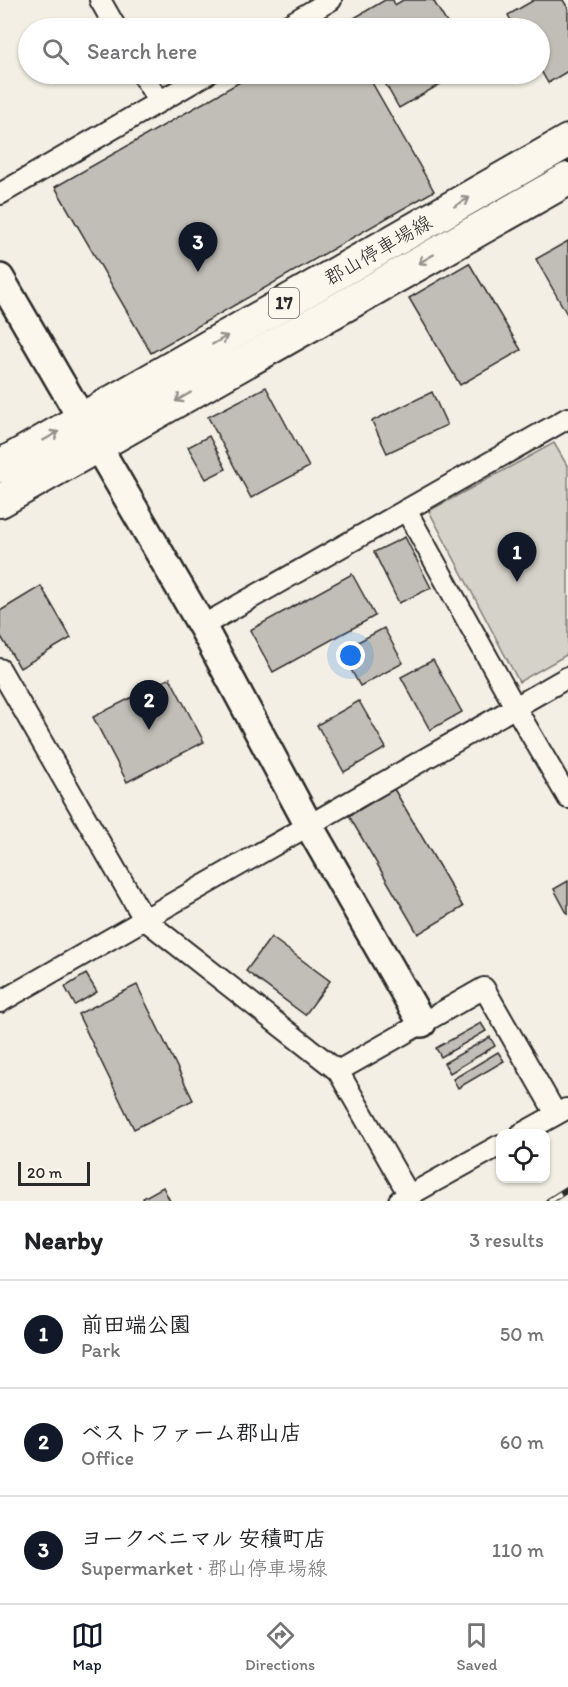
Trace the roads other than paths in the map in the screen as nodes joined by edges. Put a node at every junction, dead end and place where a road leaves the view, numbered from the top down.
1 (100, 0) edge
2 (331, 0) edge
3 (110, 18) edge
4 (300, 18) edge
5 (148, 84) edge
6 (190, 84) edge
7 (159, 102) junction
8 (568, 141) edge
9 (568, 179) edge
10 (0, 194) edge
11 (0, 278) edge
12 (82, 418) junction
13 (568, 418) edge
14 (98, 446) junction
15 (0, 465) edge
16 (0, 501) edge
17 (406, 510) junction
18 (202, 626) junction
19 (0, 669) edge
20 (568, 677) edge
21 (515, 707) junction
22 (568, 798) edge
23 (308, 824) junction
24 (144, 919) junction
25 (0, 1002) edge
26 (422, 1023) junction
27 (338, 1071) junction
28 (562, 1111) edge
29 (530, 1129) edge
30 (496, 1148) edge
31 (404, 1198) edge

1 - 3 street
2 - 4 street
5 - 7 street
6 - 7 street
7 - 10 street
12 -> 8 main road, 郡山停車場線 / 17
9 -> 14 main road, 郡山停車場線 / 17
11 - 12 street
12 - 14 street
15 -> 12 main road, 郡山停車場線 / 17
13 - 17 street
14 - 16 main road, 郡山停車場線 / 17
14 - 18 street
17 - 18 street
17 - 21 street
18 - 23 street
19 - 24 street
20 - 21 street
21 - 22 street
21 - 23 street
23 - 24 street
23 - 26 street
24 - 25 street
24 - 27 street
26 - 27 street
26 - 28 street
27 - 31 street
28 - 29 street
30 - 31 street

